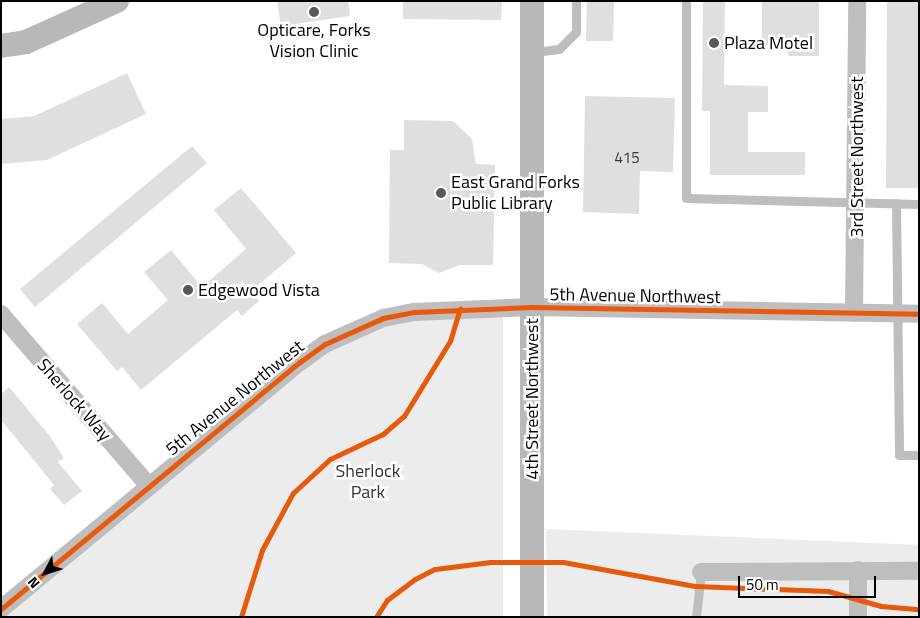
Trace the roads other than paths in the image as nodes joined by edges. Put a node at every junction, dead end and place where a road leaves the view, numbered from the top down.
1 (118, 1) edge
2 (532, 1) edge
3 (576, 1) edge
4 (686, 1) edge
5 (857, 1) edge
6 (1, 46) edge
7 (532, 52) junction
8 (856, 203) junction
9 (896, 203) junction
10 (919, 204) edge
11 (532, 307) junction
12 (854, 313) junction
13 (1, 314) edge
14 (897, 314) junction
15 (919, 314) edge
16 (919, 455) edge
17 (148, 485) junction
18 (858, 570) junction
19 (919, 571) edge
20 (700, 572) joint
21 (1, 609) edge
22 (532, 617) edge
23 (696, 617) edge
24 (858, 617) edge

1 - 6 street
2 - 7 street, 4th Street Northwest
3 - 7 lane
4 - 8 lane
5 - 8 street, 3rd Street Northwest
7 - 11 street, 4th Street Northwest
8 - 9 lane
8 - 12 street, 3rd Street Northwest
9 - 10 lane
9 - 14 lane
11 - 12 street, 5th Avenue Northwest
11 - 17 street, 5th Avenue Northwest
11 - 22 street, 4th Street Northwest
12 - 14 street, 5th Avenue Northwest
13 - 17 street, Sherlock Way
14 - 15 street, 5th Avenue Northwest
14 - 16 lane
17 - 21 street, 5th Avenue Northwest
18 - 19 street
18 - 20 street
18 - 24 street
20 - 23 lane

